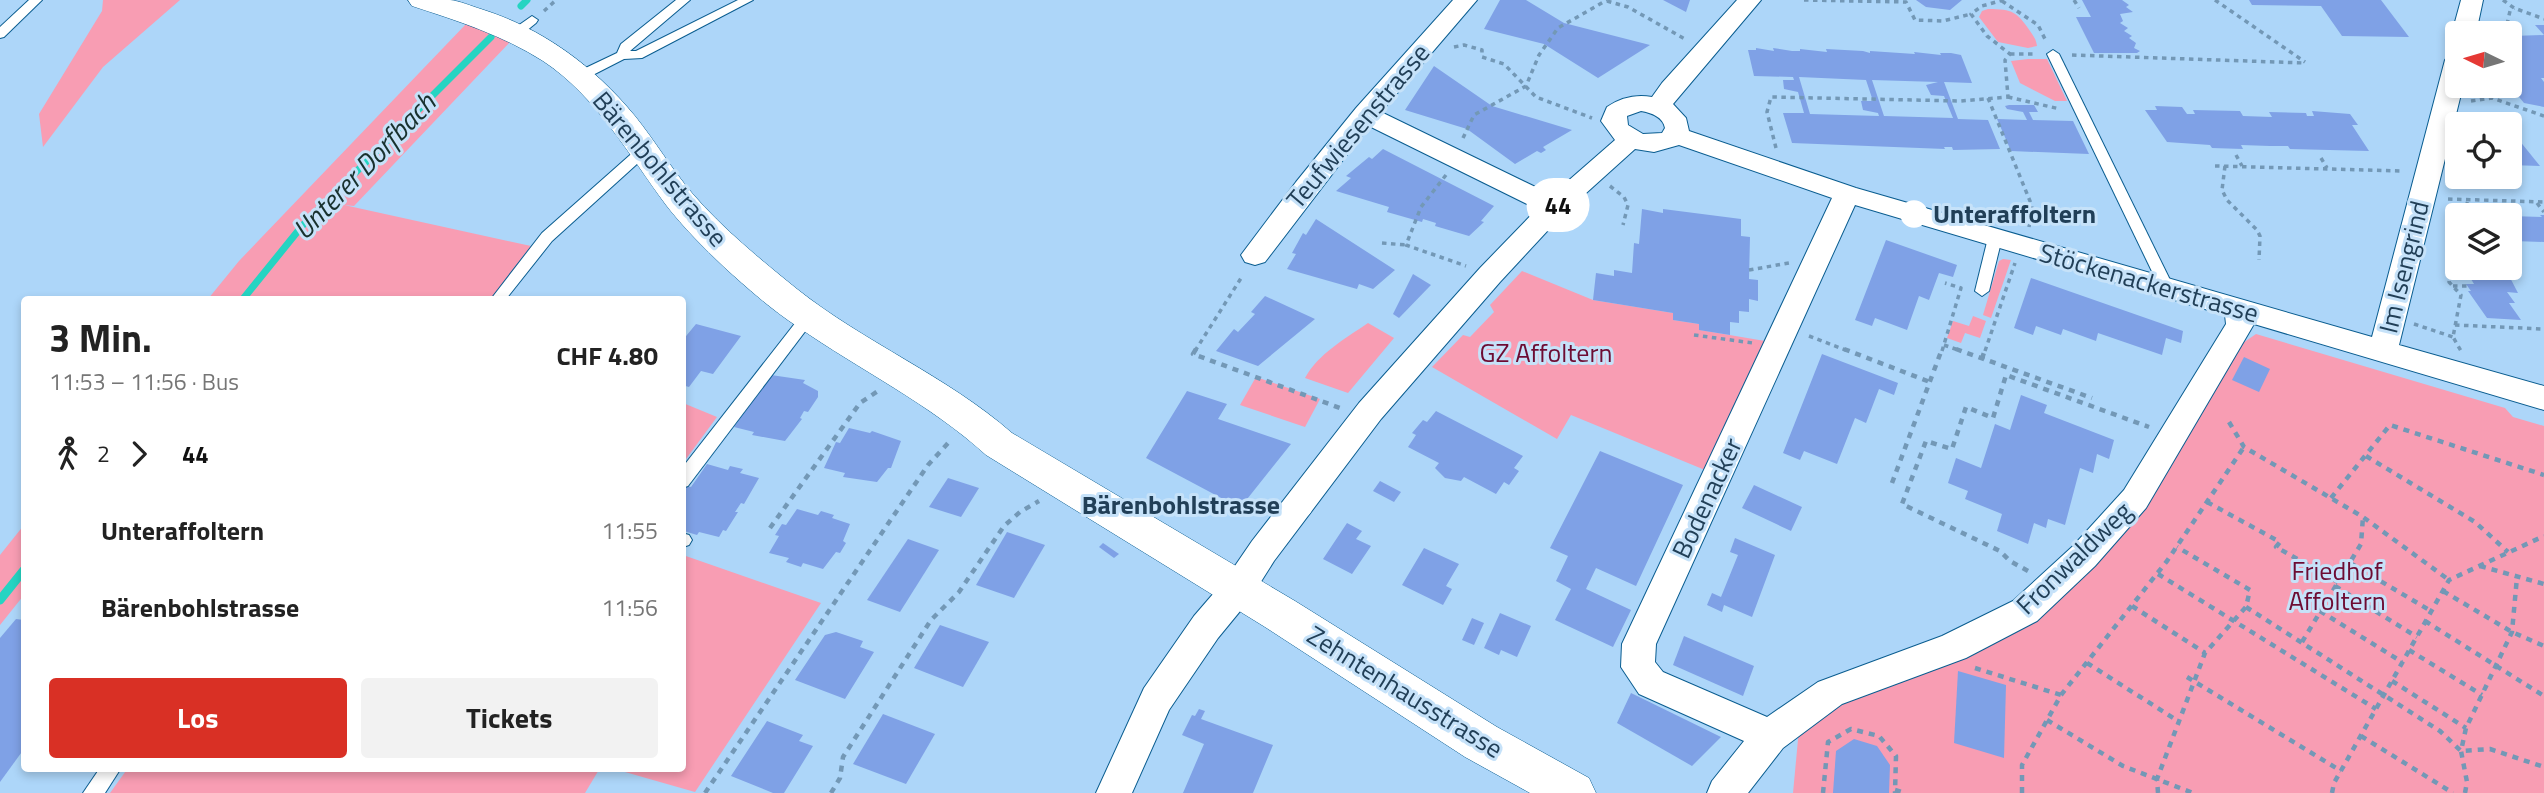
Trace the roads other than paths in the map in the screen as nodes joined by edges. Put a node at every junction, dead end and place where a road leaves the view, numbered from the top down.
1 (36, 0) edge
2 (422, 0) edge
3 (684, 0) edge
4 (747, 0) edge
5 (1466, 0) edge
6 (1750, 0) edge
7 (2472, 0) edge
8 (461, 5) edge
9 (2467, 21) edge
10 (0, 34) edge
11 (622, 54) junction
12 (2053, 54) road end
13 (580, 76) junction
14 (2447, 98) edge
15 (1659, 106) junction
16 (1365, 114) junction
17 (1675, 135) junction
18 (1630, 140) junction
19 (643, 150) junction
20 (1847, 194) junction
21 (1555, 208) junction
22 (1995, 238) junction
23 (1255, 255) road end
24 (2167, 288) junction
25 (1982, 291) dead end
26 (500, 296) edge
27 (2239, 309) junction
28 (808, 317) junction
29 (2383, 351) junction
30 (2544, 398) edge
31 (686, 476) edge
32 (1238, 589) junction
33 (1770, 736) junction
34 (109, 772) edge
35 (93, 793) edge
36 (1114, 793) edge
37 (1573, 793) edge
38 (1725, 793) edge

1 - 10 lane
2 - 8 street, Bärenbohlstrasse
3 - 11 lane
4 - 11 lane
5 - 16 street, Teufwiesenstrasse
6 - 15 street
7 - 9 street
8 - 13 street, Bärenbohlstrasse
11 - 13 lane
12 - 24 lane
13 - 19 street, Bärenbohlstrasse
14 - 29 street, Im Isengrind
15 - 17 street
15 - 18 street
16 - 21 street
16 - 23 street, Teufwiesenstrasse
17 - 18 street
17 - 20 street, Stöckenackerstrasse
18 - 21 street
19 - 26 lane
19 - 28 street, Bärenbohlstrasse
20 - 22 street, Stöckenackerstrasse
20 - 33 street, Bodenacker
21 - 32 street
22 - 24 street, Stöckenackerstrasse
22 - 25 lane
24 - 27 street, Stöckenackerstrasse
27 - 29 street, Stöckenackerstrasse
27 - 33 street, Fronwaldweg
28 - 31 lane
28 - 32 street, Bärenbohlstrasse
29 - 30 street, Stöckenackerstrasse
32 - 36 street
32 - 37 street, Zehntenhausstrasse
33 - 38 street, Fronwaldweg
34 - 35 lane

